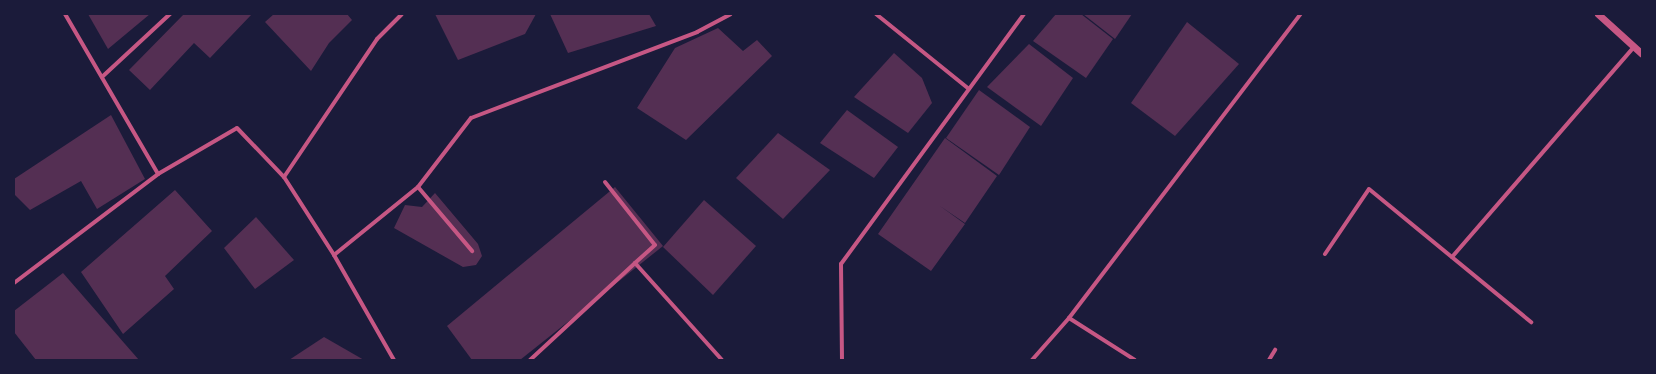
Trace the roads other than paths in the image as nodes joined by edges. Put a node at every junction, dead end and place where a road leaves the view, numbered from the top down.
1 (65, 14) edge
2 (170, 14) edge
3 (402, 14) edge
4 (731, 14) edge
5 (876, 14) edge
6 (1024, 14) edge
7 (1301, 14) edge
8 (1598, 14) edge
9 (1634, 47) junction
10 (1642, 54) edge
11 (102, 77) junction
12 (969, 89) junction
13 (158, 174) junction
14 (284, 177) junction
15 (605, 182) dead end
16 (418, 187) junction
17 (472, 251) dead end
18 (1325, 254) dead end
19 (334, 255) junction
20 (1452, 257) junction
21 (635, 263) junction
22 (14, 283) edge
23 (1069, 318) junction
24 (1531, 322) dead end
25 (1275, 350) dead end
26 (394, 360) edge
27 (530, 360) edge
28 (722, 360) edge
29 (842, 360) edge
30 (1032, 360) edge
31 (1135, 360) edge
32 (1269, 360) edge

1 - 11 street
2 - 11 street
3 - 14 street
4 - 16 street
5 - 12 street
6 - 12 street
7 - 23 street
8 - 9 street
9 - 10 street
9 - 20 street
11 - 13 street
12 - 29 street
13 - 14 street
13 - 22 street
14 - 19 street
15 - 21 street
16 - 17 street
16 - 19 street
18 - 20 street
19 - 26 street
20 - 24 street
21 - 27 street
21 - 28 street
23 - 30 street
23 - 31 street
25 - 32 street

